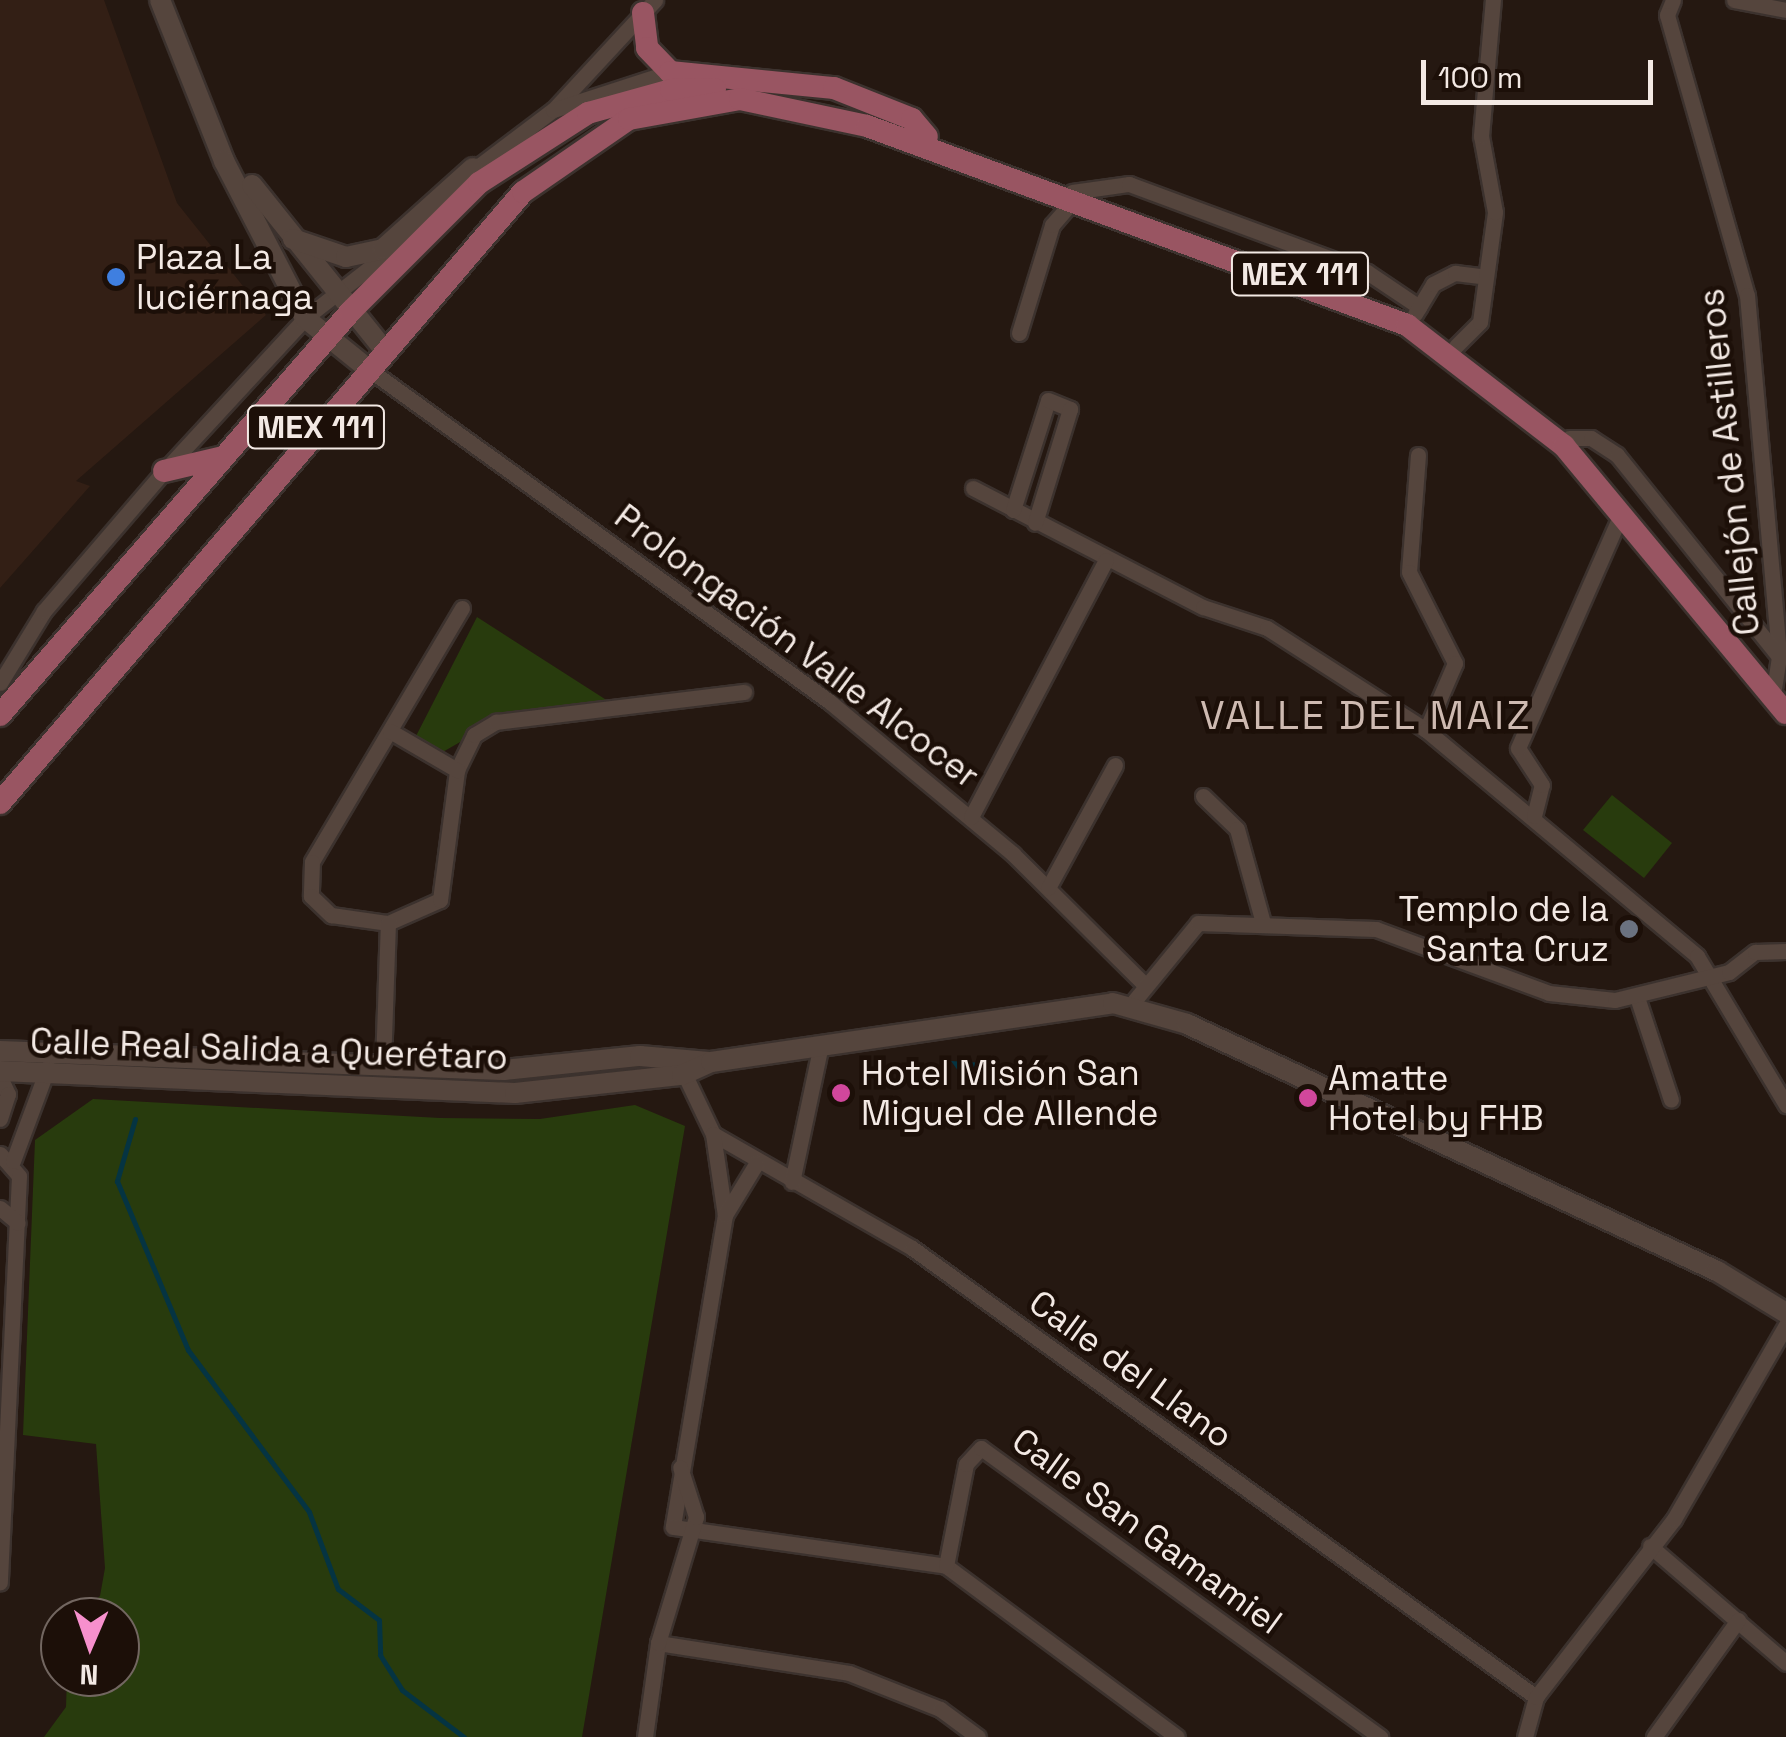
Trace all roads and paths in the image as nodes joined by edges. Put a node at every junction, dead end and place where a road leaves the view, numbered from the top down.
1 (160, 0) edge
2 (1494, 0) edge
3 (1672, 0) edge
4 (1734, 0) edge
5 (649, 6) edge
6 (1786, 10) edge
7 (670, 72) junction
8 (554, 110) junction
9 (927, 137) junction
10 (224, 161) junction
11 (473, 168) junction
12 (1073, 197) junction
13 (293, 239) junction
14 (1480, 276) junction
15 (345, 305) junction
16 (1416, 313) junction
17 (305, 318) junction
18 (1019, 333) dead end
19 (326, 338) junction
20 (1456, 346) junction
21 (382, 347) junction
22 (368, 368) junction
23 (396, 380) junction
24 (231, 454) junction
25 (1418, 455) dead end
26 (164, 471) junction
27 (973, 488) dead end
28 (1013, 510) junction
29 (1620, 515) junction
30 (1036, 523) junction
31 (1106, 560) junction
32 (1779, 588) edge
33 (462, 608) dead end
34 (1781, 680) edge
35 (0, 683) edge
36 (744, 692) dead end
37 (1786, 713) edge
38 (0, 715) edge
39 (1426, 730) junction
40 (390, 731) junction
41 (1114, 764) dead end
42 (457, 770) junction
43 (1203, 796) dead end
44 (0, 803) edge
45 (1534, 816) junction
46 (972, 817) junction
47 (1048, 888) junction
48 (388, 922) junction
49 (1263, 924) junction
50 (1786, 951) edge
51 (1703, 979) junction
52 (1142, 982) junction
53 (1637, 997) junction
54 (1130, 1006) junction
55 (820, 1044) junction
56 (0, 1051) edge
57 (48, 1063) junction
58 (383, 1066) junction
59 (681, 1066) junction
60 (0, 1074) edge
61 (1670, 1100) dead end
62 (1786, 1105) edge
63 (0, 1118) edge
64 (713, 1134) junction
65 (6, 1157) edge
66 (756, 1164) junction
67 (792, 1182) junction
68 (18, 1184) junction
69 (0, 1205) edge
70 (724, 1216) junction
71 (18, 1223) junction
72 (0, 1239) edge
73 (18, 1242) junction
74 (1786, 1312) edge
75 (1786, 1325) edge
76 (678, 1463) junction
77 (686, 1533) junction
78 (1, 1545) edge
79 (1650, 1546) junction
80 (946, 1566) junction
81 (0, 1583) edge
82 (1738, 1620) junction
83 (658, 1644) junction
84 (1786, 1663) edge
85 (1536, 1696) junction
86 (645, 1737) edge
87 (978, 1737) edge
88 (1178, 1737) edge
89 (1380, 1737) edge
90 (1525, 1737) edge
91 (1654, 1737) edge

1 - 10 street
2 - 14 street
3 - 32 street, Callejón de Astilleros
4 - 6 street
5 - 7 main road
5 - 8 street
7 - 8 street
7 - 9 main road
8 - 11 street
9 - 12 main road, MEX 111
9 - 15 main road, MEX 111
10 - 13 street
10 - 17 street
11 - 13 street
11 - 15 street
12 - 16 main road, MEX 111
12 - 18 street
12 - 21 main road, MEX 111
12 - 29 main road, MEX 111
13 - 15 street
14 - 16 street
14 - 20 street
15 - 17 street
15 - 19 main road, MEX 111
15 - 21 street
16 - 20 main road, MEX 111
17 - 19 street
17 - 26 street
19 - 22 street
19 - 24 main road, MEX 111
20 - 34 main road, MEX 111
21 - 22 main road, MEX 111
21 - 23 street, Prolongación Valle Alcocer
22 - 23 street, Prolongación Valle Alcocer
22 - 44 main road, MEX 111
23 - 46 street, Prolongación Valle Alcocer
24 - 26 main road
24 - 38 main road, MEX 111
25 - 39 street
26 - 35 street
27 - 28 street
28 - 30 street
28 - 30 street
29 - 37 main road, MEX 111
29 - 45 street
30 - 31 street
31 - 39 street
31 - 46 street
32 - 34 street, Callejón de Astilleros
33 - 40 street
36 - 42 street
39 - 45 street
40 - 42 street
40 - 48 street
41 - 47 street
42 - 48 street
43 - 49 street
45 - 51 street
46 - 47 street, Prolongación Valle Alcocer
47 - 52 street, Prolongación Valle Alcocer
48 - 58 street
49 - 52 street
49 - 53 street
50 - 51 street
51 - 53 street
51 - 62 street
52 - 54 street
53 - 61 street
54 - 55 street, Calle Real Salida a Querétaro
54 - 74 street, Calle Real Salida a Querétaro
55 - 59 street, Calle Real Salida a Querétaro
55 - 67 street
56 - 57 street, Calle Real Salida a Querétaro
57 - 58 street, Calle Real Salida a Querétaro
57 - 59 street, Calle Real Salida a Querétaro
57 - 60 street, Calle Real Salida a Querétaro
57 - 65 street
58 - 59 street, Calle Real Salida a Querétaro
59 - 64 street, Calle del Llano
60 - 63 street
64 - 66 street, Calle del Llano
64 - 70 street
65 - 68 street
66 - 67 street, Calle del Llano
66 - 70 street
67 - 85 street, Calle del Llano
68 - 69 street
68 - 71 street
69 - 71 street
70 - 76 street
71 - 73 street
72 - 73 street
73 - 78 street
75 - 79 street
76 - 77 street
76 - 77 street
77 - 80 street
77 - 83 street
78 - 81 street
79 - 82 street
79 - 85 street
80 - 88 street
80 - 89 street, Calle San Gamamiel
82 - 84 street
82 - 91 street
83 - 86 street
83 - 87 street
85 - 90 street

